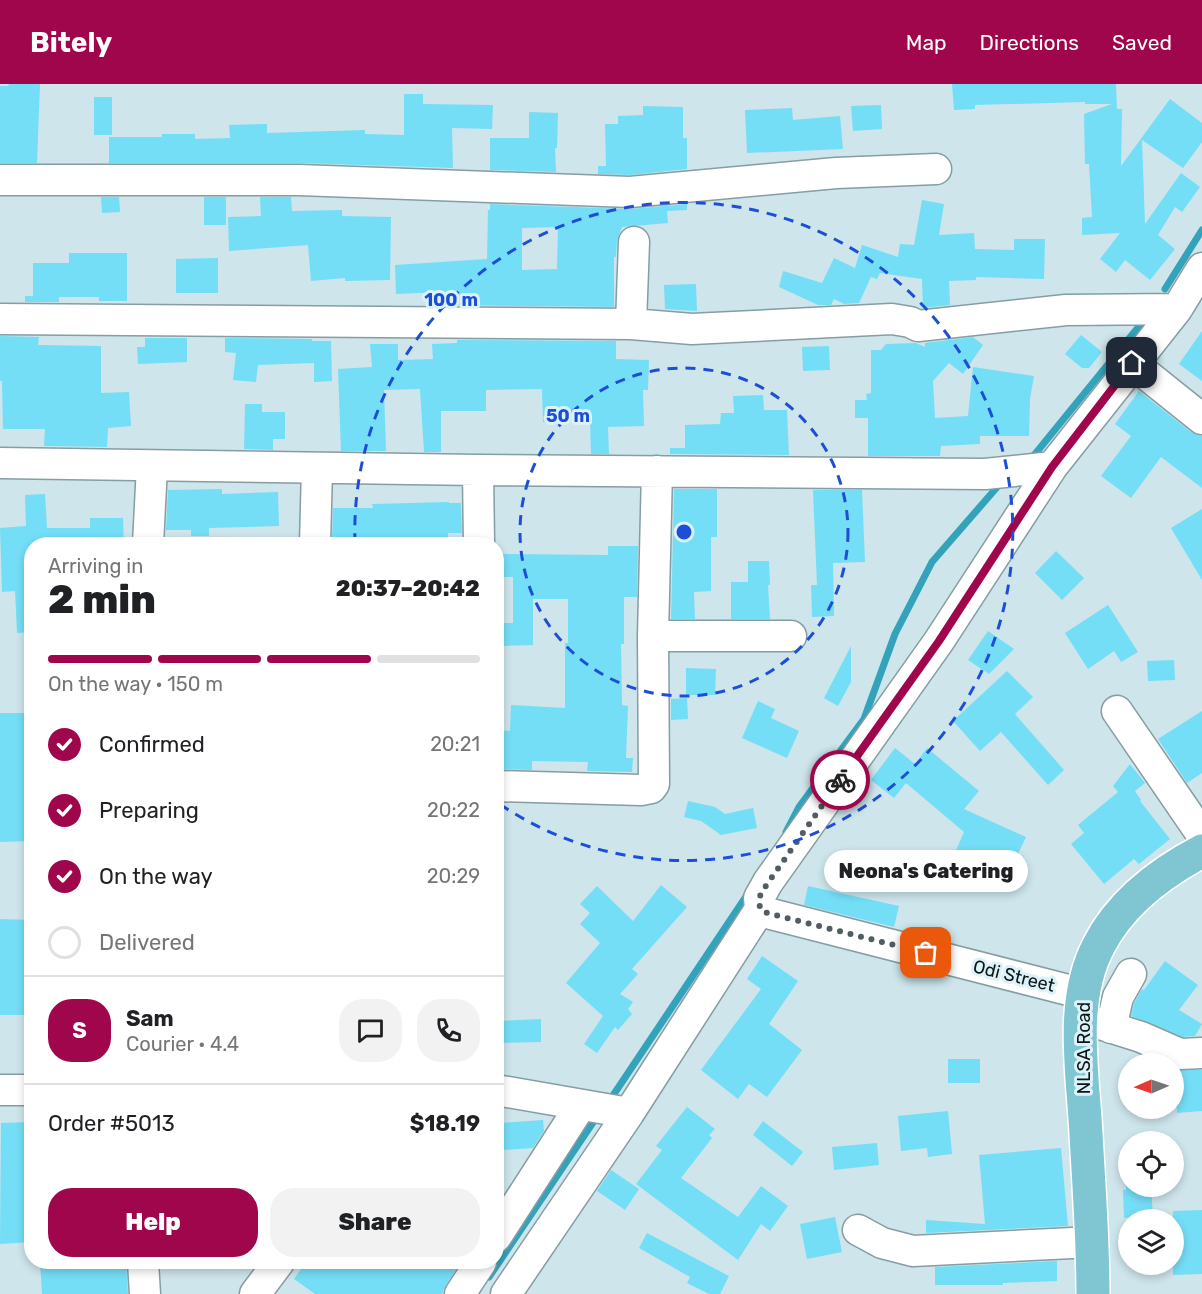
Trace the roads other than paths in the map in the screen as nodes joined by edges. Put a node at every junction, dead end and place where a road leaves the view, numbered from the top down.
1 (936, 169) dead end
2 (0, 180) edge
3 (634, 242) dead end
4 (1202, 268) edge
5 (1177, 309) junction
6 (0, 319) edge
7 (631, 324) junction
8 (1132, 363) junction
9 (1202, 419) edge
10 (0, 463) edge
11 (152, 466) junction
12 (1052, 467) junction
13 (317, 468) junction
14 (478, 470) junction
15 (657, 471) junction
16 (148, 537) edge
17 (315, 537) edge
18 (479, 537) edge
19 (653, 636) junction
20 (791, 636) dead end
21 (1117, 711) dead end
22 (504, 786) edge
23 (1202, 835) edge
24 (1202, 851) edge
25 (760, 909) junction
26 (1131, 974) dead end
27 (1092, 1014) junction
28 (1202, 1053) edge
29 (0, 1090) edge
30 (24, 1090) edge
31 (504, 1091) edge
32 (581, 1105) junction
33 (629, 1113) junction
34 (504, 1225) edge
35 (858, 1230) dead end
36 (1093, 1242) junction
37 (143, 1269) edge
38 (274, 1269) edge
39 (476, 1269) edge
40 (145, 1294) edge
41 (255, 1294) edge
42 (460, 1294) edge
43 (506, 1294) edge
44 (1093, 1294) edge

1 - 2 street
3 - 7 street
4 - 5 street
5 - 7 street
5 - 8 street
6 - 7 street
8 - 9 street
8 - 12 street
10 - 11 street
11 - 13 street
11 - 16 street
12 - 15 street
12 - 25 street
13 - 14 street
13 - 17 street
14 - 15 street
14 - 18 street
15 - 19 street
19 - 20 street
19 - 22 street
21 - 23 street
24 - 27 main road, NLSA Road
25 - 27 street, Odi Street
25 - 33 street
26 - 27 street
27 - 28 street, Odi Street
27 - 36 main road, NLSA Road
29 - 30 street
31 - 32 street
32 - 33 street
32 - 34 street
33 - 43 street
35 - 36 street
36 - 44 main road, NLSA Road
37 - 40 street
38 - 41 street
39 - 42 street

